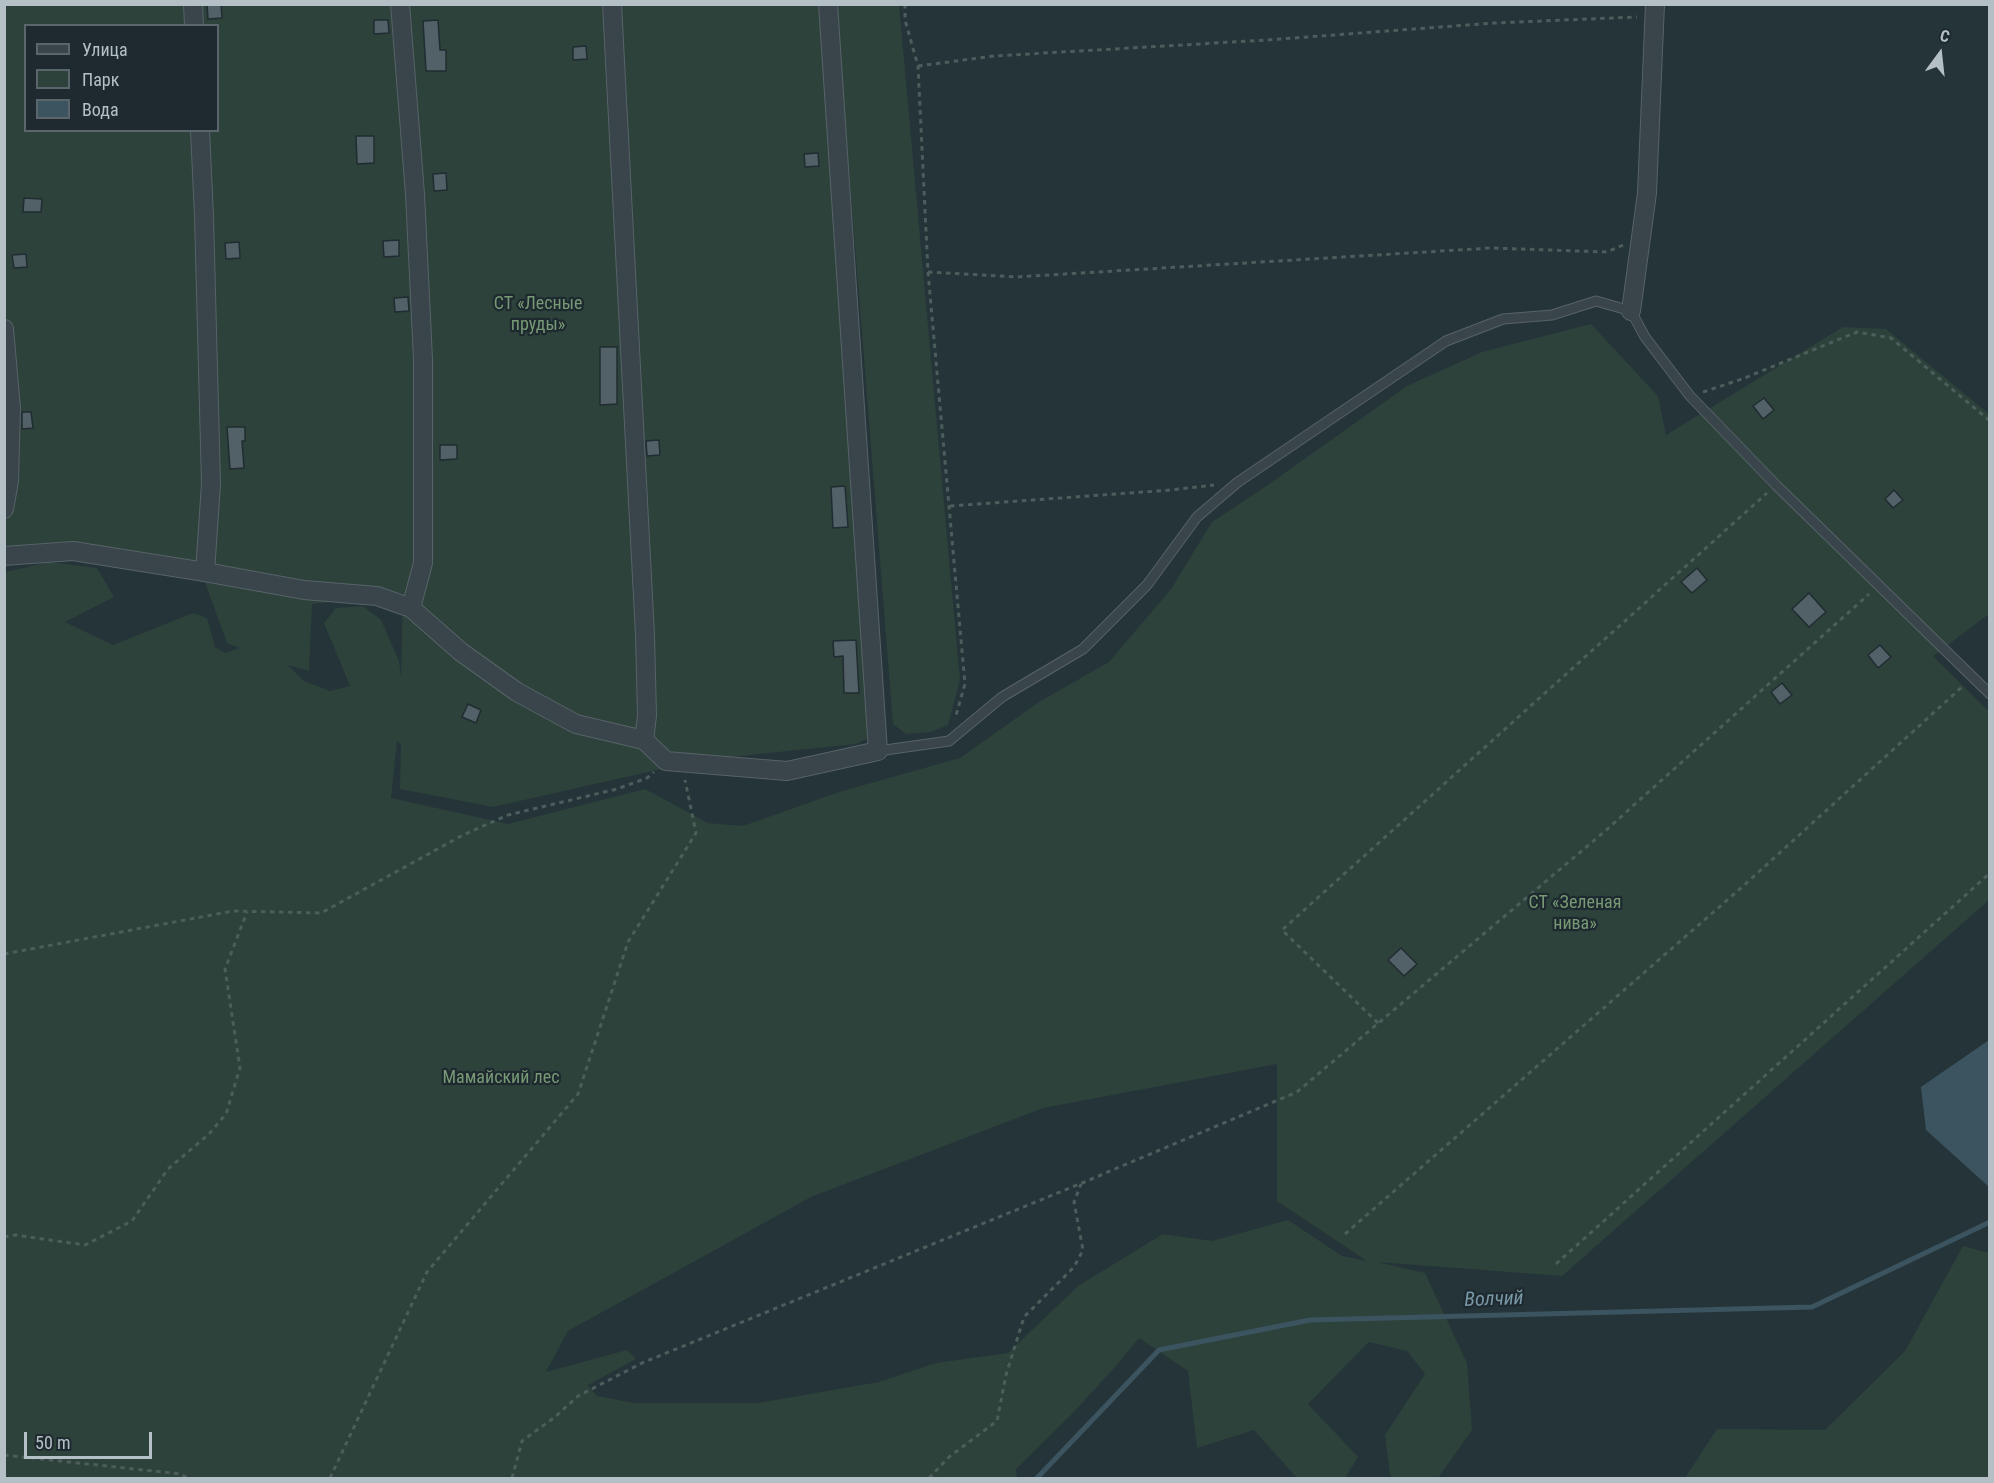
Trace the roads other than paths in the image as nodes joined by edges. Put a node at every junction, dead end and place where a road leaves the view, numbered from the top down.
1 (193, 4) edge
2 (400, 4) edge
3 (612, 4) edge
4 (828, 4) edge
5 (1655, 10) edge
6 (194, 24) edge
7 (200, 132) edge
8 (1631, 311) junction
9 (4, 329) edge
10 (4, 509) edge
11 (4, 556) edge
12 (206, 572) junction
13 (411, 608) junction
14 (1989, 694) edge
15 (644, 740) junction
16 (878, 751) junction

1 - 6 street
2 - 13 street
3 - 15 street
4 - 16 street
5 - 8 street
7 - 12 street
8 - 14 lane
8 - 16 lane
9 - 10 street
11 - 12 street
12 - 13 street
13 - 15 street
15 - 16 street

